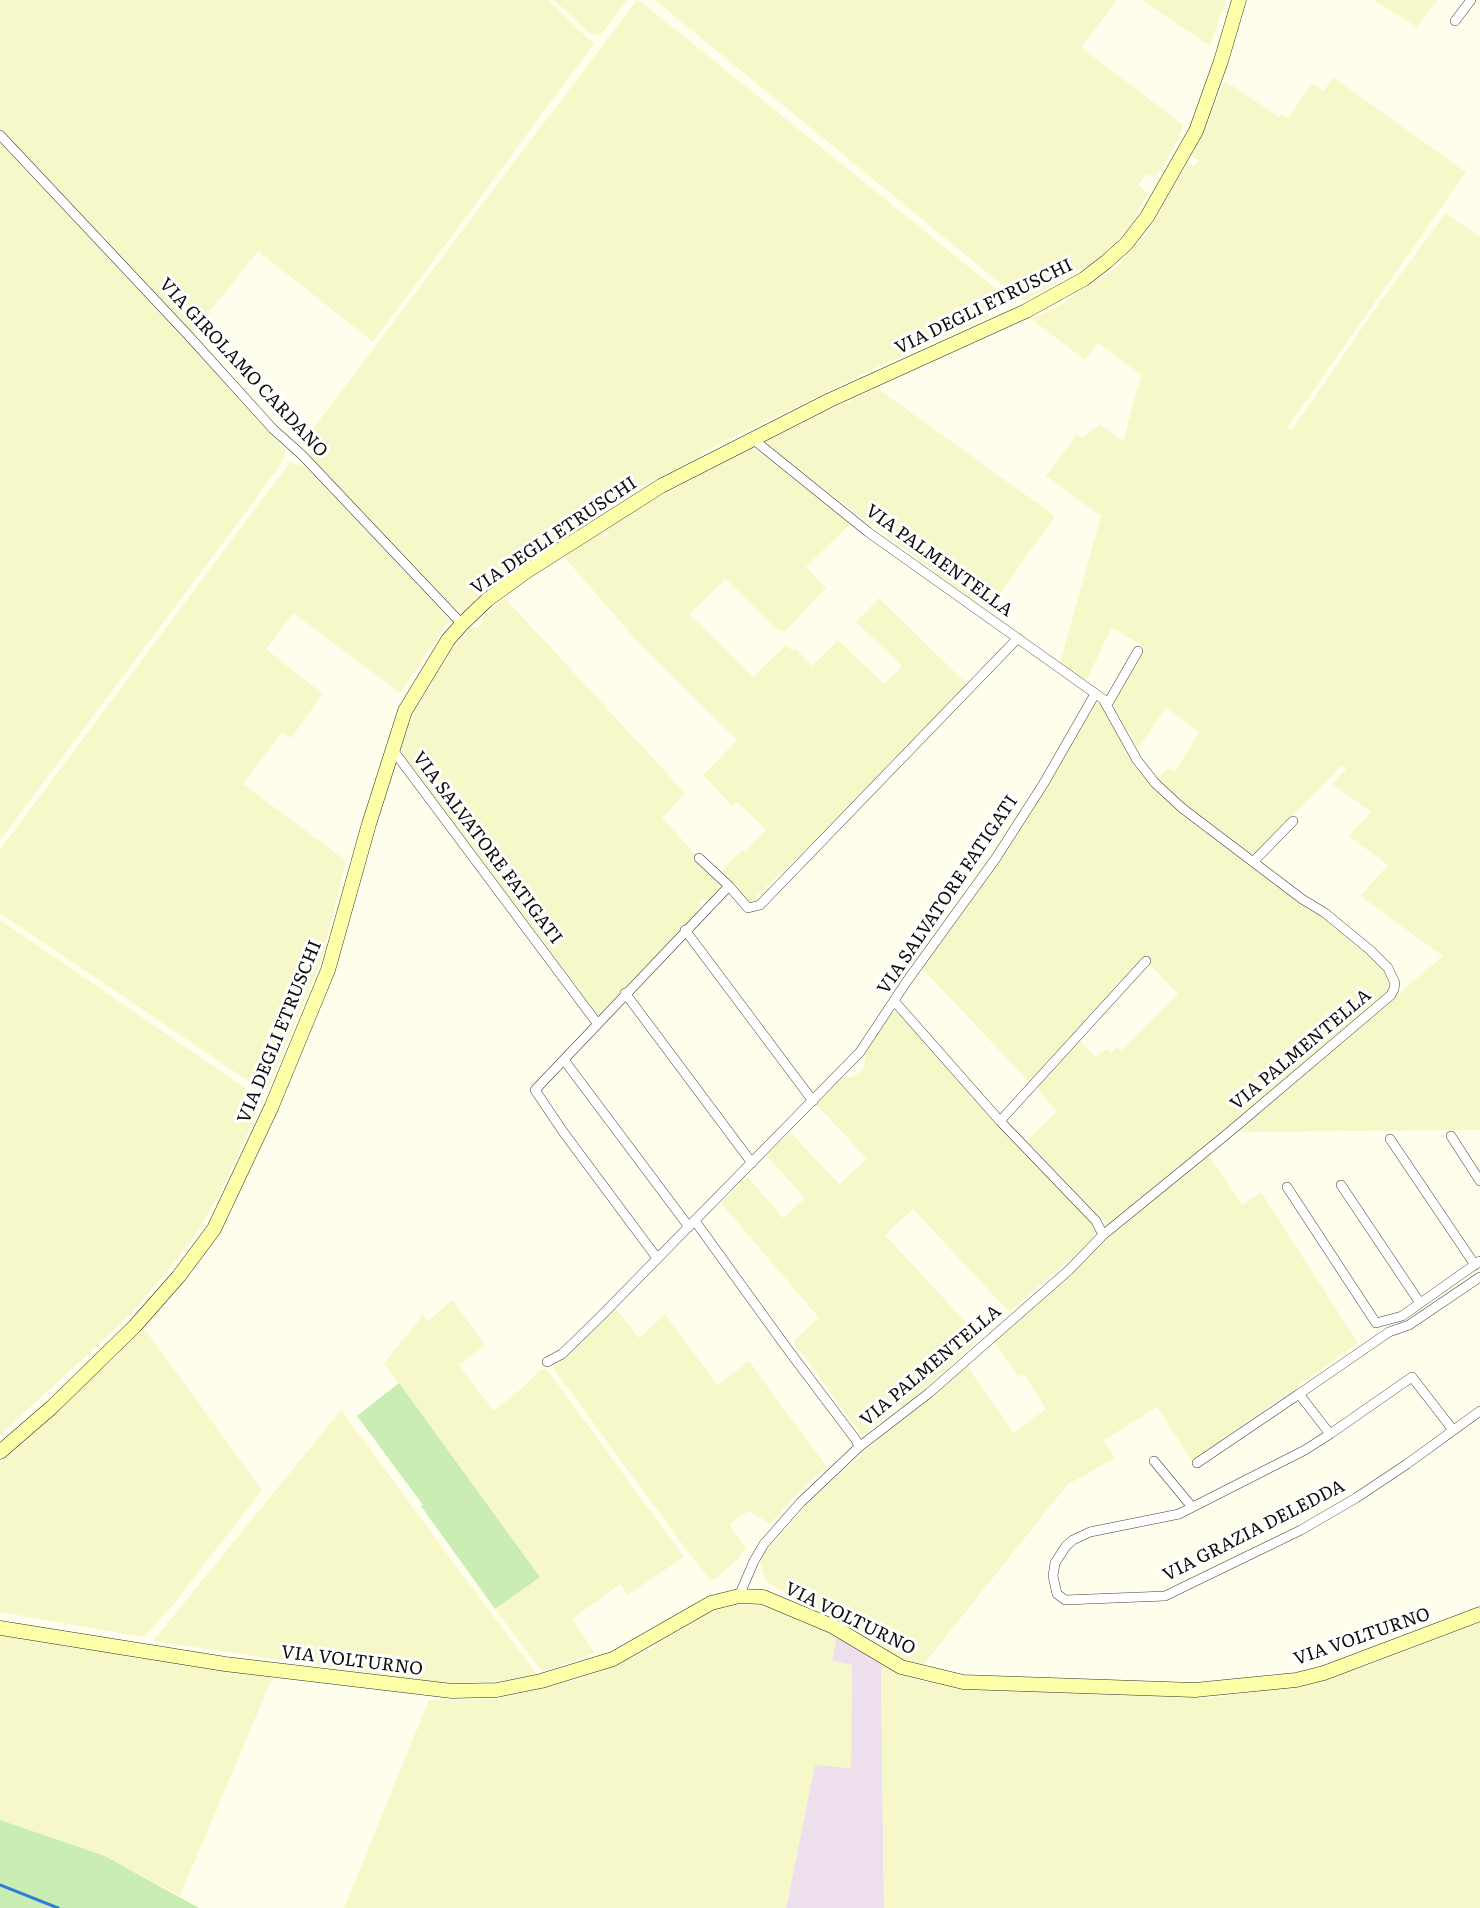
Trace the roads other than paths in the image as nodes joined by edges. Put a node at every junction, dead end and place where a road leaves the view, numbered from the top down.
1 (1239, 0) edge
2 (1471, 0) edge
3 (1455, 21) dead end
4 (0, 135) edge
5 (754, 440) junction
6 (462, 624) junction
7 (1018, 638) junction
8 (1138, 651) dead end
9 (1095, 694) junction
10 (1107, 705) junction
11 (393, 750) junction
12 (1293, 821) dead end
13 (699, 858) dead end
14 (1252, 862) junction
15 (729, 886) junction
16 (685, 930) junction
17 (1146, 961) dead end
18 (625, 993) junction
19 (895, 1002) junction
20 (597, 1023) junction
21 (564, 1060) junction
22 (813, 1101) junction
23 (1000, 1121) junction
24 (1451, 1137) dead end
25 (1390, 1139) dead end
26 (752, 1163) junction
27 (1480, 1181) edge
28 (1341, 1185) dead end
29 (1287, 1187) dead end
30 (692, 1224) junction
31 (1103, 1235) junction
32 (657, 1258) junction
33 (1478, 1263) edge
34 (1480, 1277) edge
35 (1420, 1303) junction
36 (547, 1362) dead end
37 (1299, 1394) junction
38 (1480, 1411) edge
39 (1453, 1430) junction
40 (1330, 1434) junction
41 (859, 1448) junction
42 (0, 1452) edge
43 (1154, 1461) dead end
44 (1197, 1463) dead end
45 (1192, 1507) junction
46 (739, 1596) junction
47 (1480, 1614) edge
48 (0, 1628) edge

1 - 5 main road, VIA DEGLI ETRUSCHI
2 - 3 street
4 - 6 street, VIA GIROLAMO CARDANO
5 - 6 main road, VIA DEGLI ETRUSCHI
5 - 7 street, VIA PALMENTELLA
6 - 11 main road, VIA DEGLI ETRUSCHI
7 - 9 street, VIA PALMENTELLA
7 - 15 street
8 - 10 street
9 - 10 street, VIA PALMENTELLA
9 - 19 street, VIA SALVATORE FATIGATI
10 - 14 street, VIA PALMENTELLA
11 - 20 street, VIA SALVATORE FATIGATI
11 - 42 main road, VIA DEGLI ETRUSCHI
12 - 14 street
13 - 15 street
14 - 31 street, VIA PALMENTELLA
15 - 16 street
16 - 18 street
16 - 22 street
17 - 23 street
18 - 20 street
18 - 26 street
19 - 22 street, VIA SALVATORE FATIGATI
19 - 23 street
20 - 21 street
21 - 30 street
21 - 32 street
22 - 26 street, VIA SALVATORE FATIGATI
23 - 31 street
24 - 27 street
25 - 33 street
26 - 30 street, VIA SALVATORE FATIGATI
28 - 35 street
29 - 35 street
30 - 32 street, VIA SALVATORE FATIGATI
30 - 41 street, VIA PALMENTELLA
31 - 41 street, VIA PALMENTELLA
32 - 36 street, VIA SALVATORE FATIGATI
33 - 35 street
34 - 37 street
37 - 40 street
37 - 44 street
38 - 39 street, VIA GRAZIA DELEDDA
39 - 40 street, VIA GRAZIA DELEDDA
39 - 45 street, VIA GRAZIA DELEDDA
40 - 45 street, VIA GRAZIA DELEDDA
41 - 46 street, VIA PALMENTELLA
43 - 45 street
46 - 47 main road, VIA VOLTURNO
46 - 48 main road, VIA VOLTURNO

